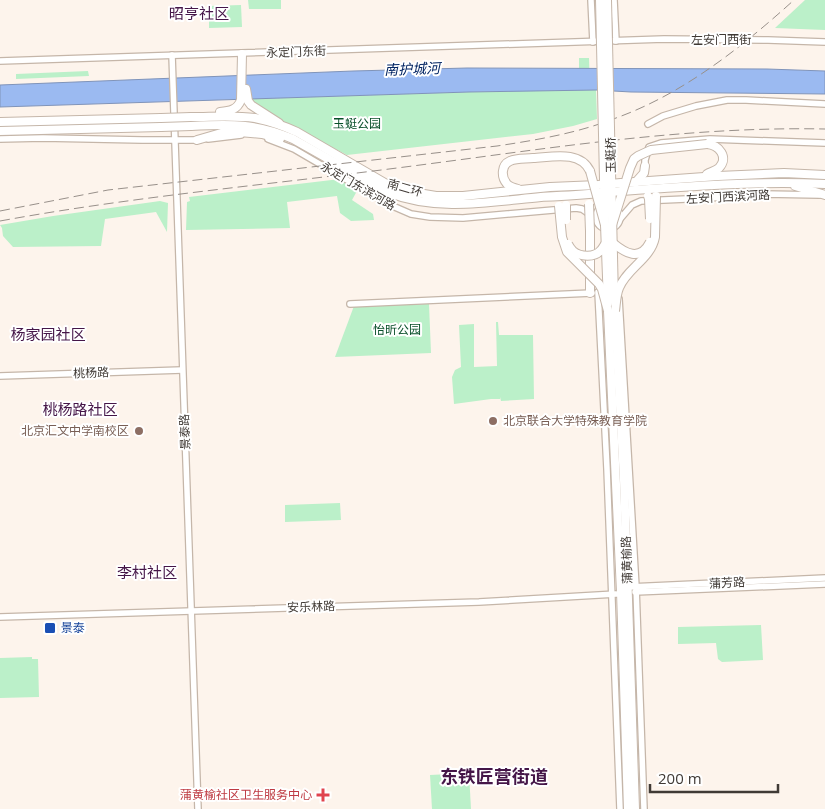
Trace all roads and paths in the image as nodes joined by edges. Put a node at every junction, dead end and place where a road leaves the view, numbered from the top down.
1 (591, 0) edge
2 (600, 0) edge
3 (607, 0) edge
4 (614, 0) edge
5 (616, 23) junction
6 (592, 24) junction
7 (605, 41) junction
8 (616, 41) junction
9 (593, 42) junction
10 (825, 42) edge
11 (244, 54) junction
12 (172, 55) junction
13 (0, 61) edge
14 (244, 67) junction
15 (825, 104) edge
16 (191, 117) junction
17 (0, 122) edge
18 (161, 122) junction
19 (648, 124) dead end
20 (285, 127) junction
21 (0, 132) edge
22 (0, 139) edge
23 (174, 140) junction
24 (197, 140) junction
25 (825, 144) edge
26 (311, 149) junction
27 (645, 166) junction
28 (825, 175) edge
29 (698, 177) junction
30 (657, 180) junction
31 (636, 182) junction
32 (784, 183) junction
33 (825, 184) edge
34 (621, 187) junction
35 (663, 188) junction
36 (520, 190) junction
37 (640, 190) junction
38 (597, 191) junction
39 (581, 195) junction
40 (825, 195) edge
41 (652, 196) junction
42 (542, 197) junction
43 (608, 203) junction
44 (562, 206) junction
45 (586, 206) junction
46 (595, 218) junction
47 (620, 219) junction
48 (609, 228) junction
49 (609, 243) junction
50 (610, 291) junction
51 (594, 293) junction
52 (350, 304) dead end
53 (611, 311) junction
54 (182, 370) junction
55 (0, 376) edge
56 (623, 442) junction
57 (629, 456) junction
58 (825, 578) edge
59 (825, 584) edge
60 (630, 590) junction
61 (612, 595) junction
62 (192, 612) junction
63 (0, 617) edge
64 (198, 809) edge
65 (620, 809) edge
66 (628, 809) edge
67 (636, 809) edge
68 (644, 809) edge

1 - 6 street
2 - 48 main road, 玉蜓桥, bridge
3 - 48 main road, 玉蜓桥, bridge
4 - 5 street
5 - 6 street
5 - 8 street
6 - 9 street
7 - 8 street, 左安门西街
7 - 9 street, 永定门东街
7 - 43 street, bridge
8 - 10 street, 左安门西街
9 - 11 street, 永定门东街
11 - 12 street, 永定门东街
11 - 14 main road
12 - 13 street, 永定门东街
12 - 23 street, 景泰路
14 - 16 main road
14 - 20 main road
15 - 19 street
16 - 18 main road, 南二环, bridge
16 - 20 main road, 南二环
17 - 18 main road, 南二环
18 - 21 main road, 南二环
18 - 26 main road, 南二环, bridge
20 - 36 main road, 南二环
22 - 23 street
23 - 24 street, 永定门东滨河路
23 - 54 street, 景泰路
24 - 26 main road
24 - 45 street, 永定门东滨河路
25 - 27 street
26 - 42 main road, 南二环
27 - 30 main road
27 - 31 main road
28 - 29 main road, 南二环
29 - 30 main road, 南二环
29 - 48 main road, bridge
30 - 31 main road, 南二环
31 - 34 main road, 南二环
32 - 33 main road, 南二环
32 - 35 main road, 南二环
32 - 40 main road
34 - 37 main road, 南二环
34 - 38 main road, 南二环, bridge
35 - 37 main road, 南二环
35 - 41 main road
36 - 38 main road, 南二环
36 - 48 main road, bridge
37 - 41 main road
38 - 39 main road, 南二环
38 - 45 main road
39 - 42 main road, 南二环
39 - 44 main road
39 - 45 main road
40 - 47 street, 左安门西滨河路
41 - 49 main road, bridge
41 - 53 main road, bridge
42 - 44 main road
43 - 46 street
43 - 47 street
44 - 49 main road, bridge
44 - 53 main road, bridge
45 - 46 street
45 - 51 main road, bridge
46 - 48 street
47 - 48 street
48 - 49 main road, 玉蜓桥, bridge
48 - 50 street
49 - 53 main road, 玉蜓桥, bridge
50 - 51 street
50 - 57 street
51 - 52 street
51 - 61 street
53 - 56 main road, 蒲黄榆路
53 - 60 main road, 蒲黄榆路
54 - 55 street, 桃杨路
54 - 62 street, 景泰路
56 - 57 main road
56 - 60 main road, 蒲黄榆路
57 - 60 street
58 - 60 street, 蒲芳路
59 - 60 street, 蒲芳路
60 - 61 street, 安乐林路
60 - 66 main road, 蒲黄榆路
60 - 67 main road, 蒲黄榆路
60 - 68 street
61 - 62 street, 安乐林路
61 - 65 street
62 - 63 street, 安乐林路
62 - 64 street, 景泰路

